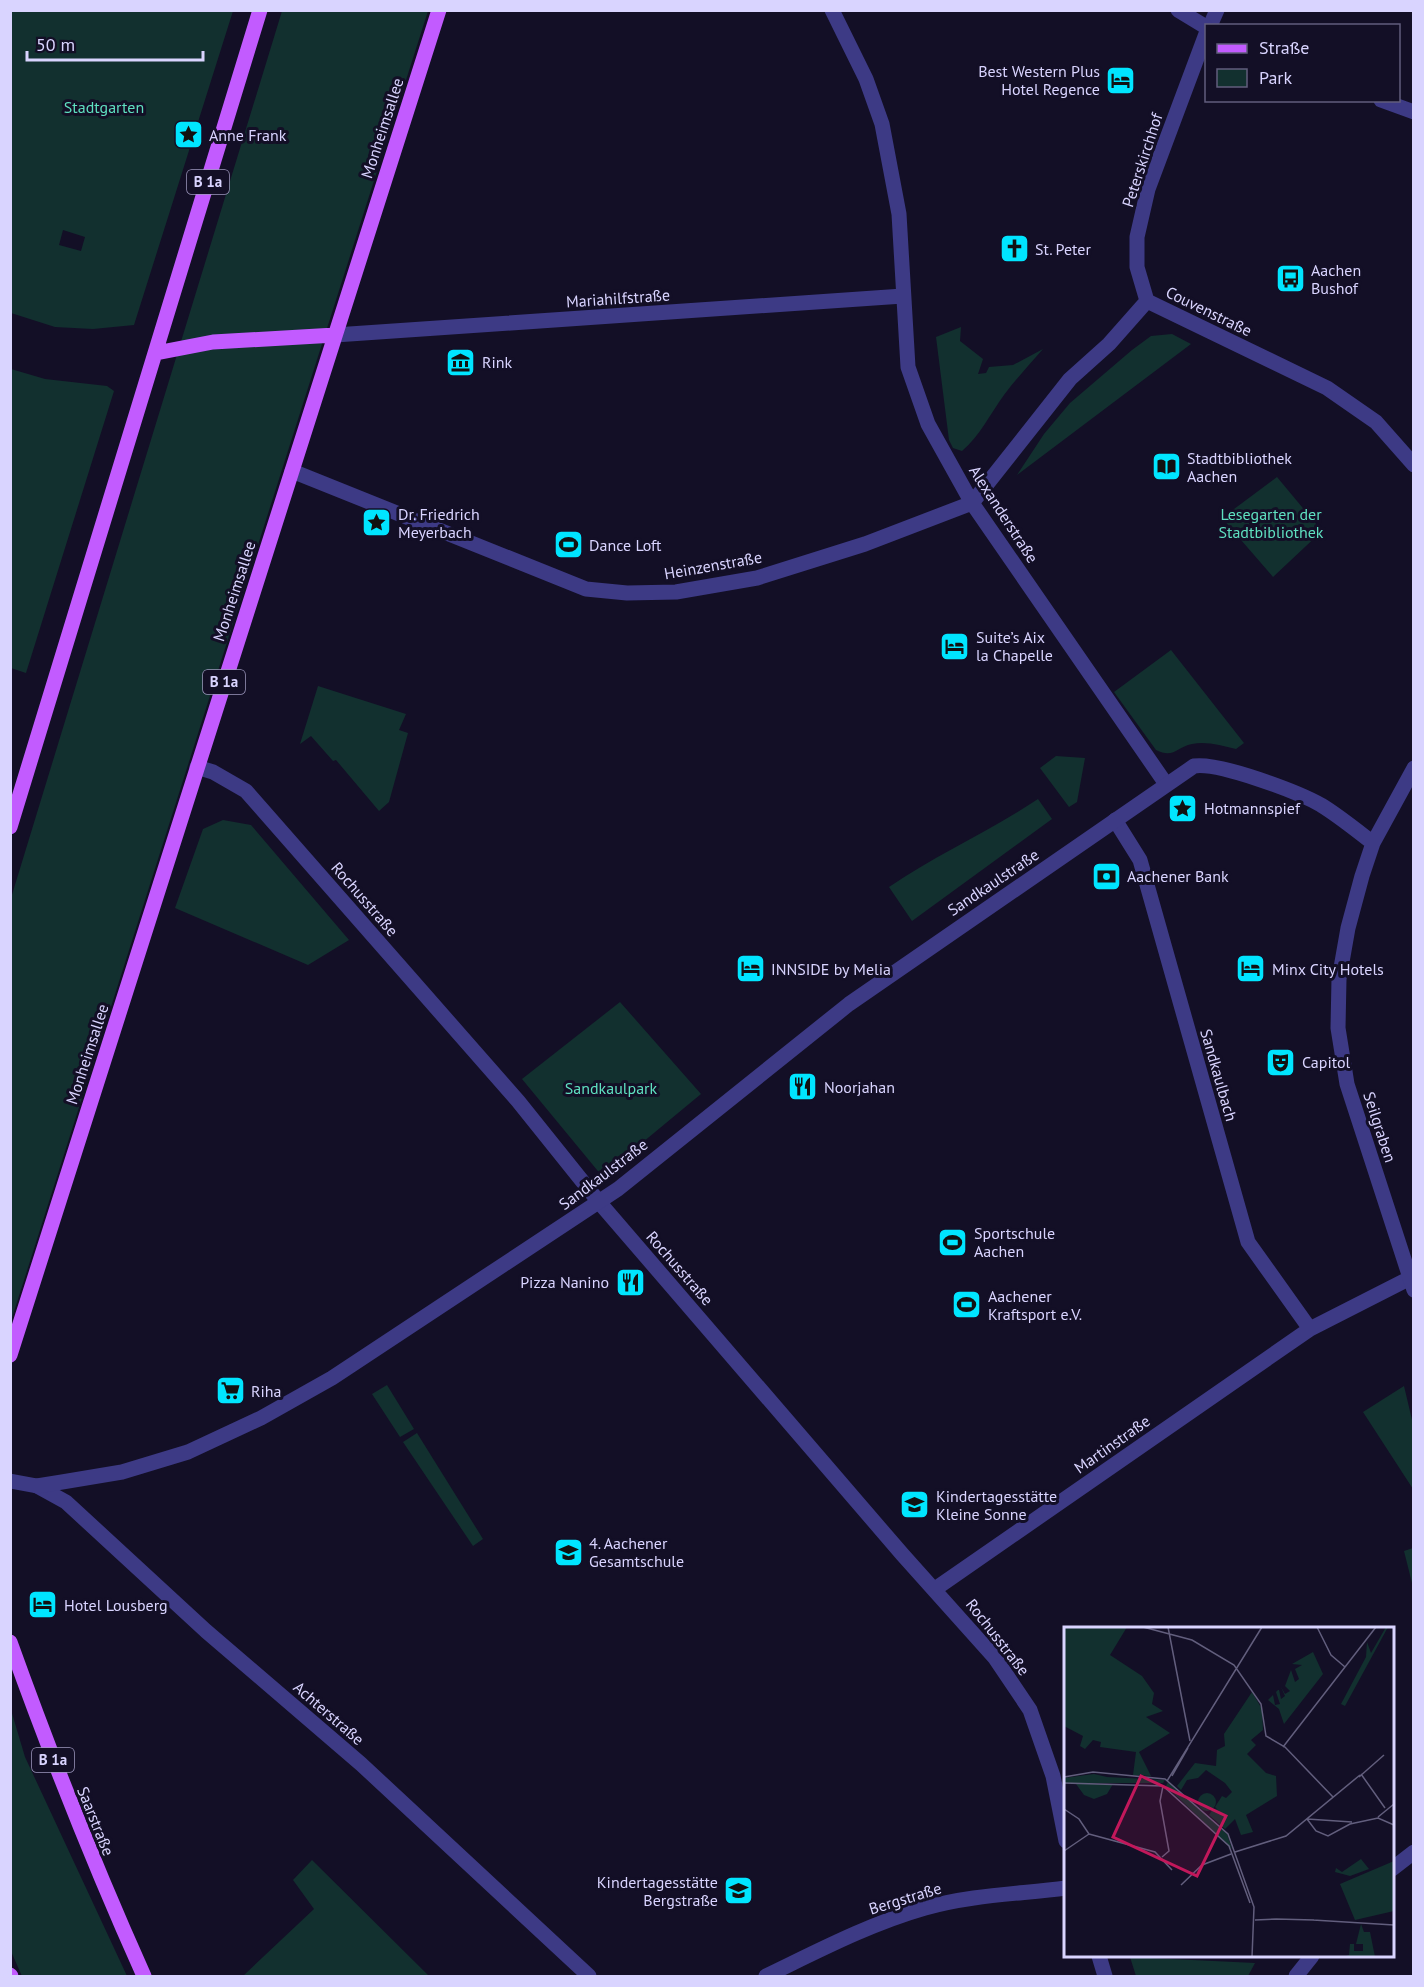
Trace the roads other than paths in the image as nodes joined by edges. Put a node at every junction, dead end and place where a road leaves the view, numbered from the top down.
1 (260, 10) edge
2 (439, 10) edge
3 (832, 10) edge
4 (1178, 10) edge
5 (1217, 10) edge
6 (1205, 24) edge
7 (1209, 24) edge
8 (1205, 37) edge
9 (1386, 102) edge
10 (1413, 112) edge
11 (903, 296) junction
12 (1147, 301) junction
13 (335, 335) junction
14 (156, 353) junction
15 (1413, 465) edge
16 (292, 471) junction
17 (972, 503) junction
18 (197, 767) junction
19 (1413, 768) edge
20 (1166, 784) junction
21 (1115, 820) junction
22 (10, 827) edge
23 (1373, 843) junction
24 (599, 1202) junction
25 (1413, 1282) edge
26 (1310, 1329) junction
27 (10, 1354) edge
28 (10, 1481) edge
29 (37, 1486) junction
30 (936, 1589) junction
31 (10, 1642) edge
32 (1064, 1836) edge
33 (1413, 1852) edge
34 (1394, 1867) edge
35 (1064, 1888) edge
36 (1099, 1957) edge
37 (1311, 1957) edge
38 (144, 1977) edge
39 (589, 1977) edge
40 (766, 1977) edge
41 (1105, 1977) edge
42 (1296, 1977) edge

1 - 14 main road, B 1a
2 - 13 main road, Monheimsallee / B 1a
3 - 11 street, Alexanderstraße
4 - 6 street
5 - 7 street
8 - 12 street, Peterskirchhof
9 - 10 street
11 - 13 street, Mariahilfstraße
11 - 17 street, Alexanderstraße
12 - 15 street, Couvenstraße
12 - 17 street, Couvenstraße
13 - 14 main road
13 - 16 main road, Monheimsallee / B 1a
14 - 22 main road, B 1a
16 - 17 street, Heinzenstraße
16 - 18 main road, Monheimsallee / B 1a
17 - 20 street, Alexanderstraße
18 - 24 street, Rochusstraße
18 - 27 main road, Monheimsallee / B 1a
19 - 23 street, Seilgraben
20 - 21 street, Sandkaulstraße
20 - 23 street
21 - 24 street, Sandkaulstraße
21 - 26 street, Sandkaulbach
23 - 25 street, Seilgraben
24 - 29 street, Sandkaulstraße
24 - 30 street, Rochusstraße
25 - 26 street, Seilgraben
26 - 30 street, Martinstraße
28 - 29 street, Sandkaulstraße
29 - 39 street, Achterstraße
30 - 32 street, Rochusstraße
31 - 38 main road, Saarstraße / B 1a
33 - 34 street
35 - 40 street, Bergstraße
36 - 41 street
37 - 42 street

